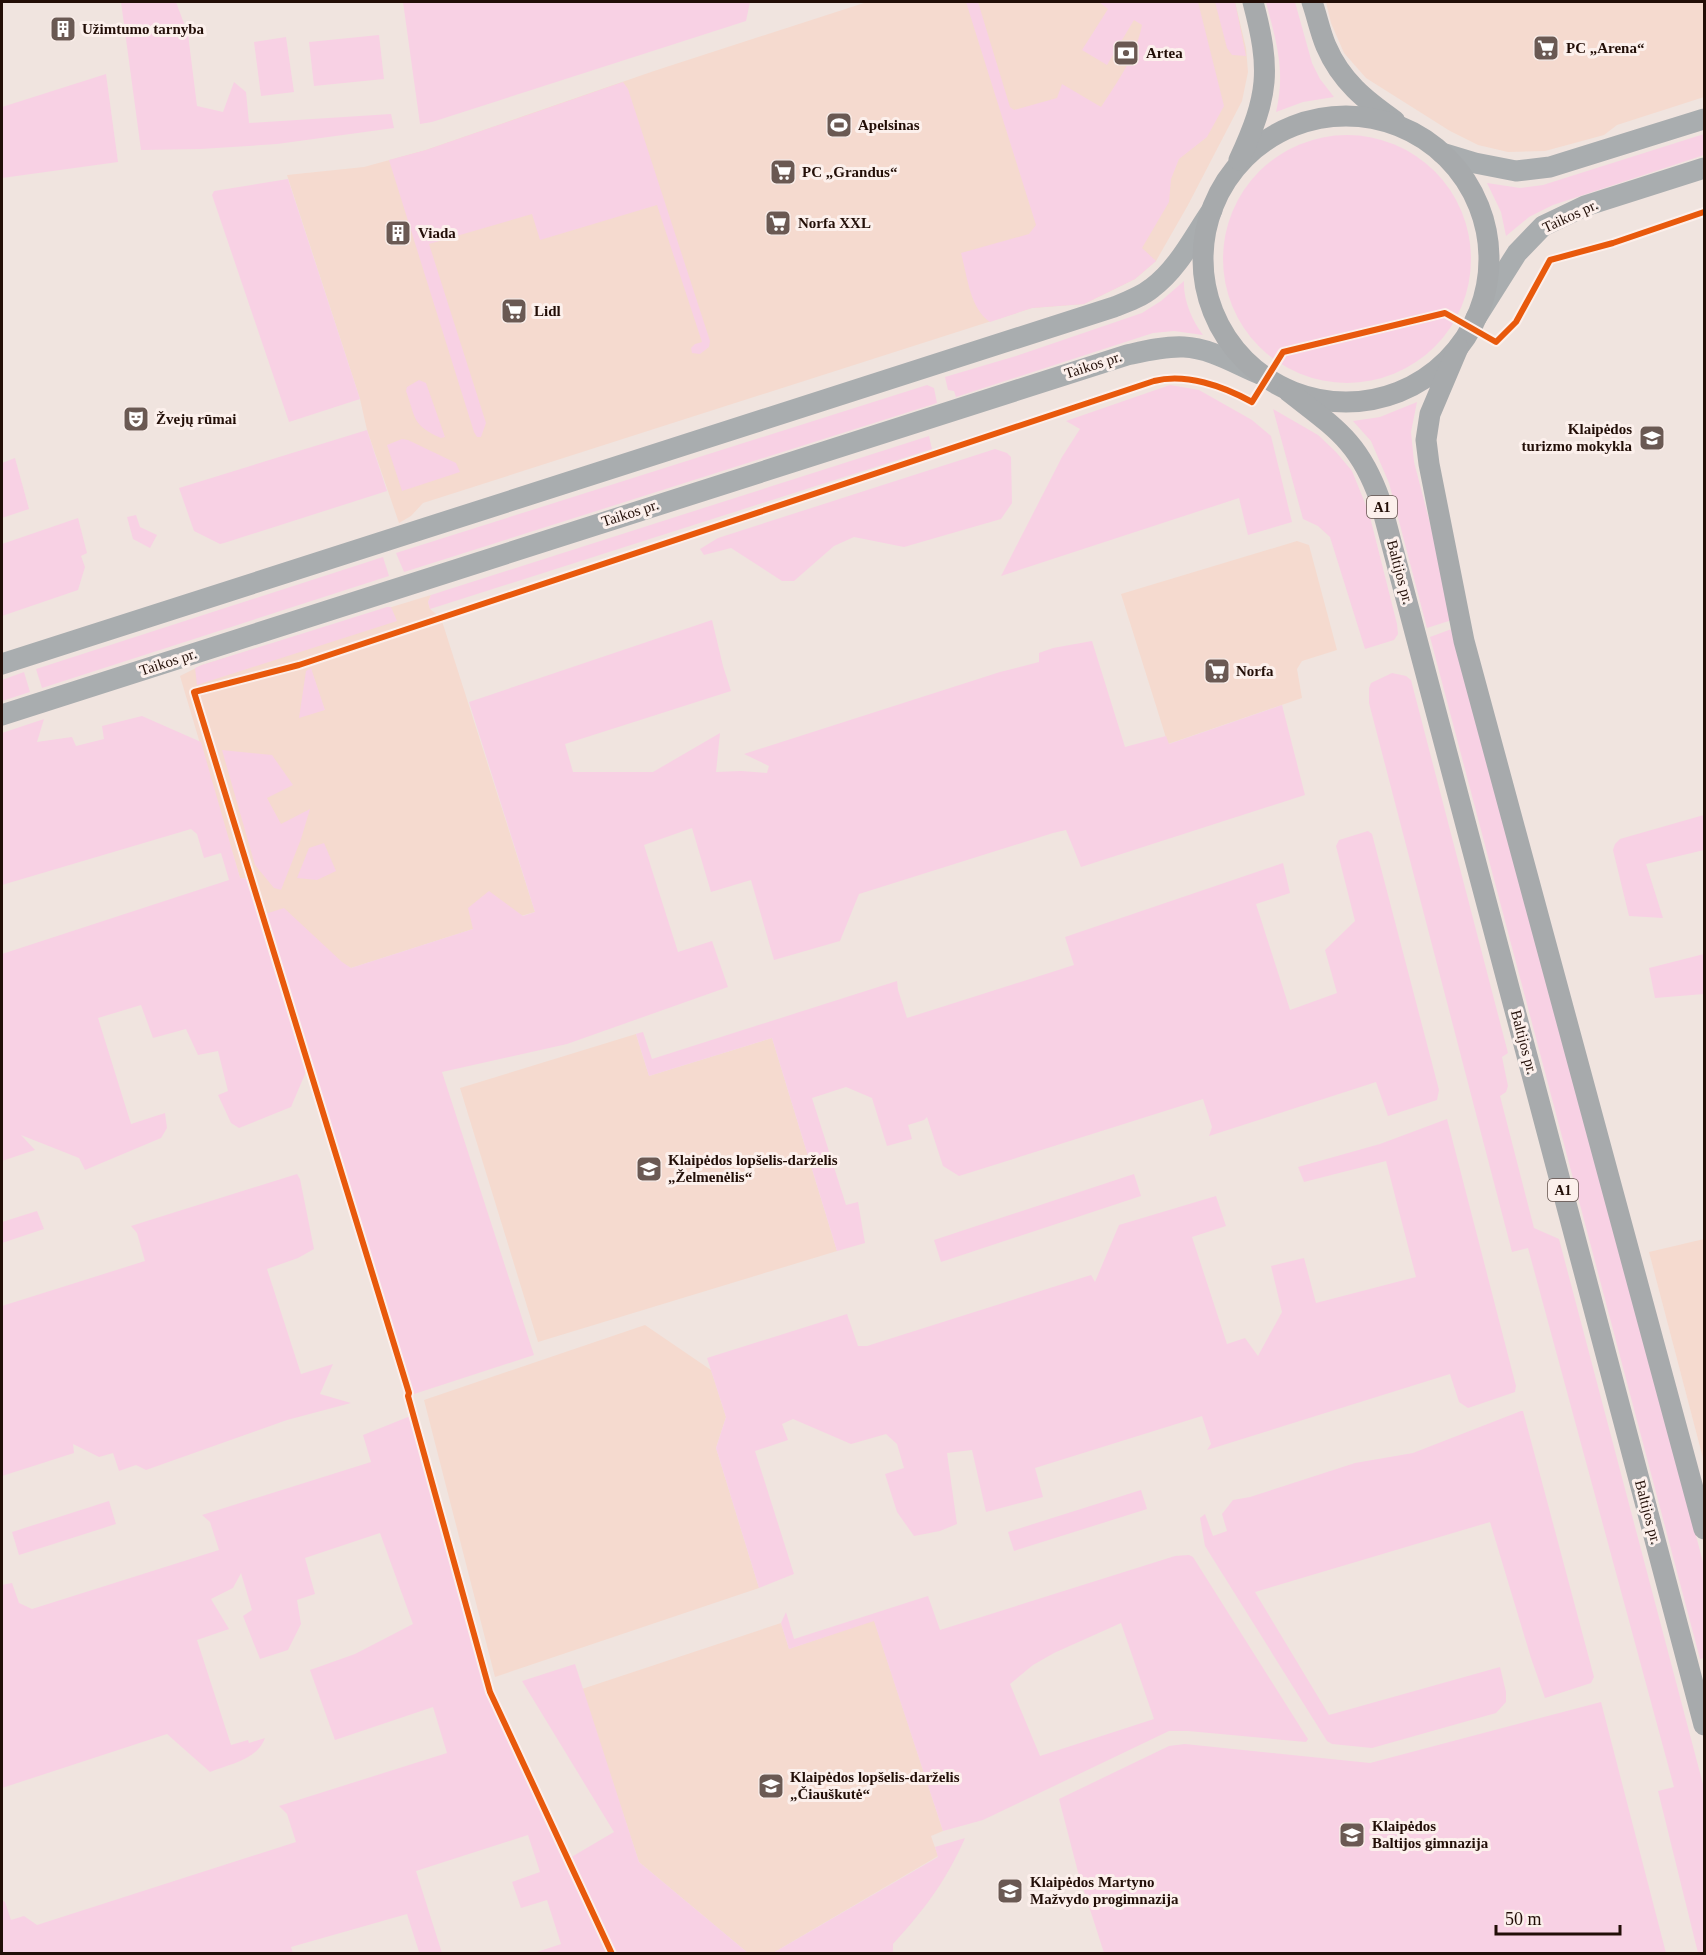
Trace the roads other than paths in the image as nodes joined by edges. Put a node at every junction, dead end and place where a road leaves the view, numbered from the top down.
1 (1253, 2) edge
2 (1312, 2) edge
3 (1704, 119) edge
4 (1407, 130) junction
5 (1442, 153) junction
6 (1704, 168) edge
7 (1233, 171) junction
8 (1212, 210) junction
9 (1476, 318) junction
10 (1458, 348) junction
11 (1260, 374) junction
12 (1288, 391) junction
13 (2, 664) edge
14 (2, 716) edge
15 (1704, 1529) edge
16 (1704, 1725) edge

1 - 7 highway
2 - 4 highway
3 - 5 main road, A1
4 - 5 highway, A1
4 - 7 highway, A1
5 - 9 highway, A1
6 - 9 main road, Taikos pr. / A1
7 - 8 highway, A1
8 - 11 highway, A1
8 - 13 main road
9 - 10 highway, A1
10 - 12 highway, A1
10 - 15 highway, A1
11 - 12 highway, A1
11 - 14 main road, Taikos pr.
12 - 16 highway, Baltijos pr. / A1

